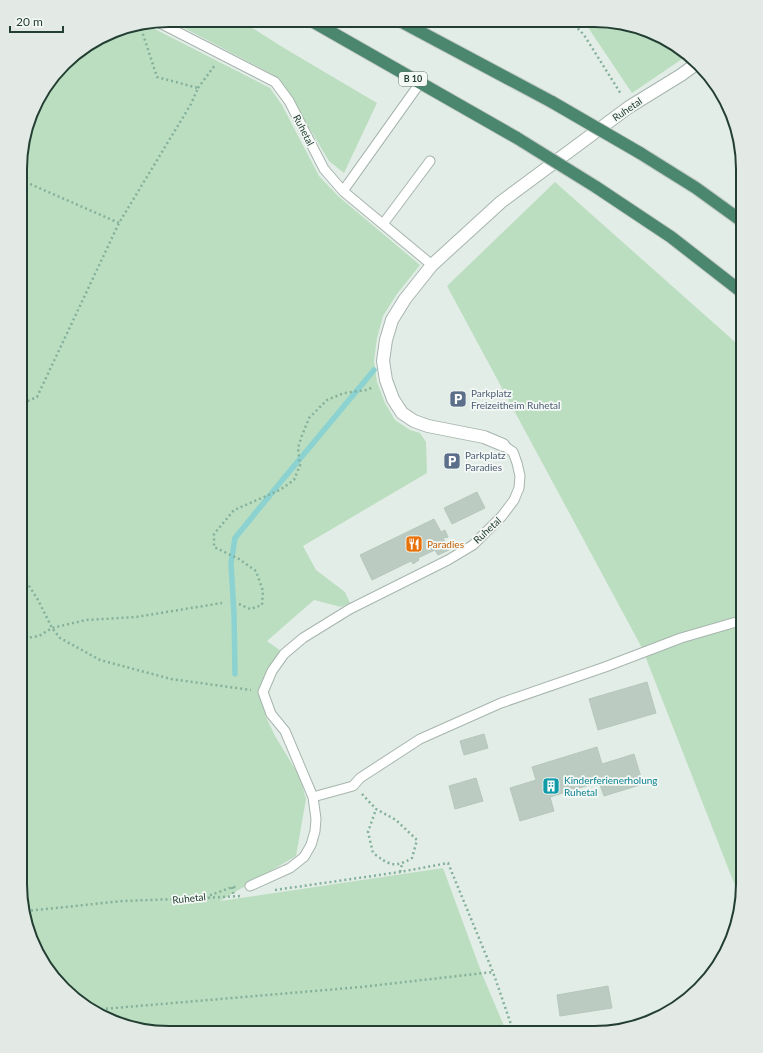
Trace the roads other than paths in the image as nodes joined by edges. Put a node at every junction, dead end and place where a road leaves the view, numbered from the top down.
1 (168, 27) edge
2 (322, 27) edge
3 (411, 27) edge
4 (692, 67) edge
5 (420, 83) junction
6 (430, 162) dead end
7 (344, 191) junction
8 (736, 217) edge
9 (383, 224) junction
10 (432, 265) junction
11 (736, 289) edge
12 (503, 445) joint
13 (736, 622) edge
14 (313, 797) junction
15 (250, 886) road end

1 - 7 lane, Ruhetal
2 - 5 highway, B 10
3 - 8 highway, bridge
4 - 10 street, Ruhetal
5 - 7 lane
5 - 11 highway, B 10, bridge
6 - 9 lane
7 - 9 lane, Ruhetal
9 - 10 lane, Ruhetal
10 - 12 street, Ruhetal
12 - 14 lane, Ruhetal
13 - 14 lane
14 - 15 lane

